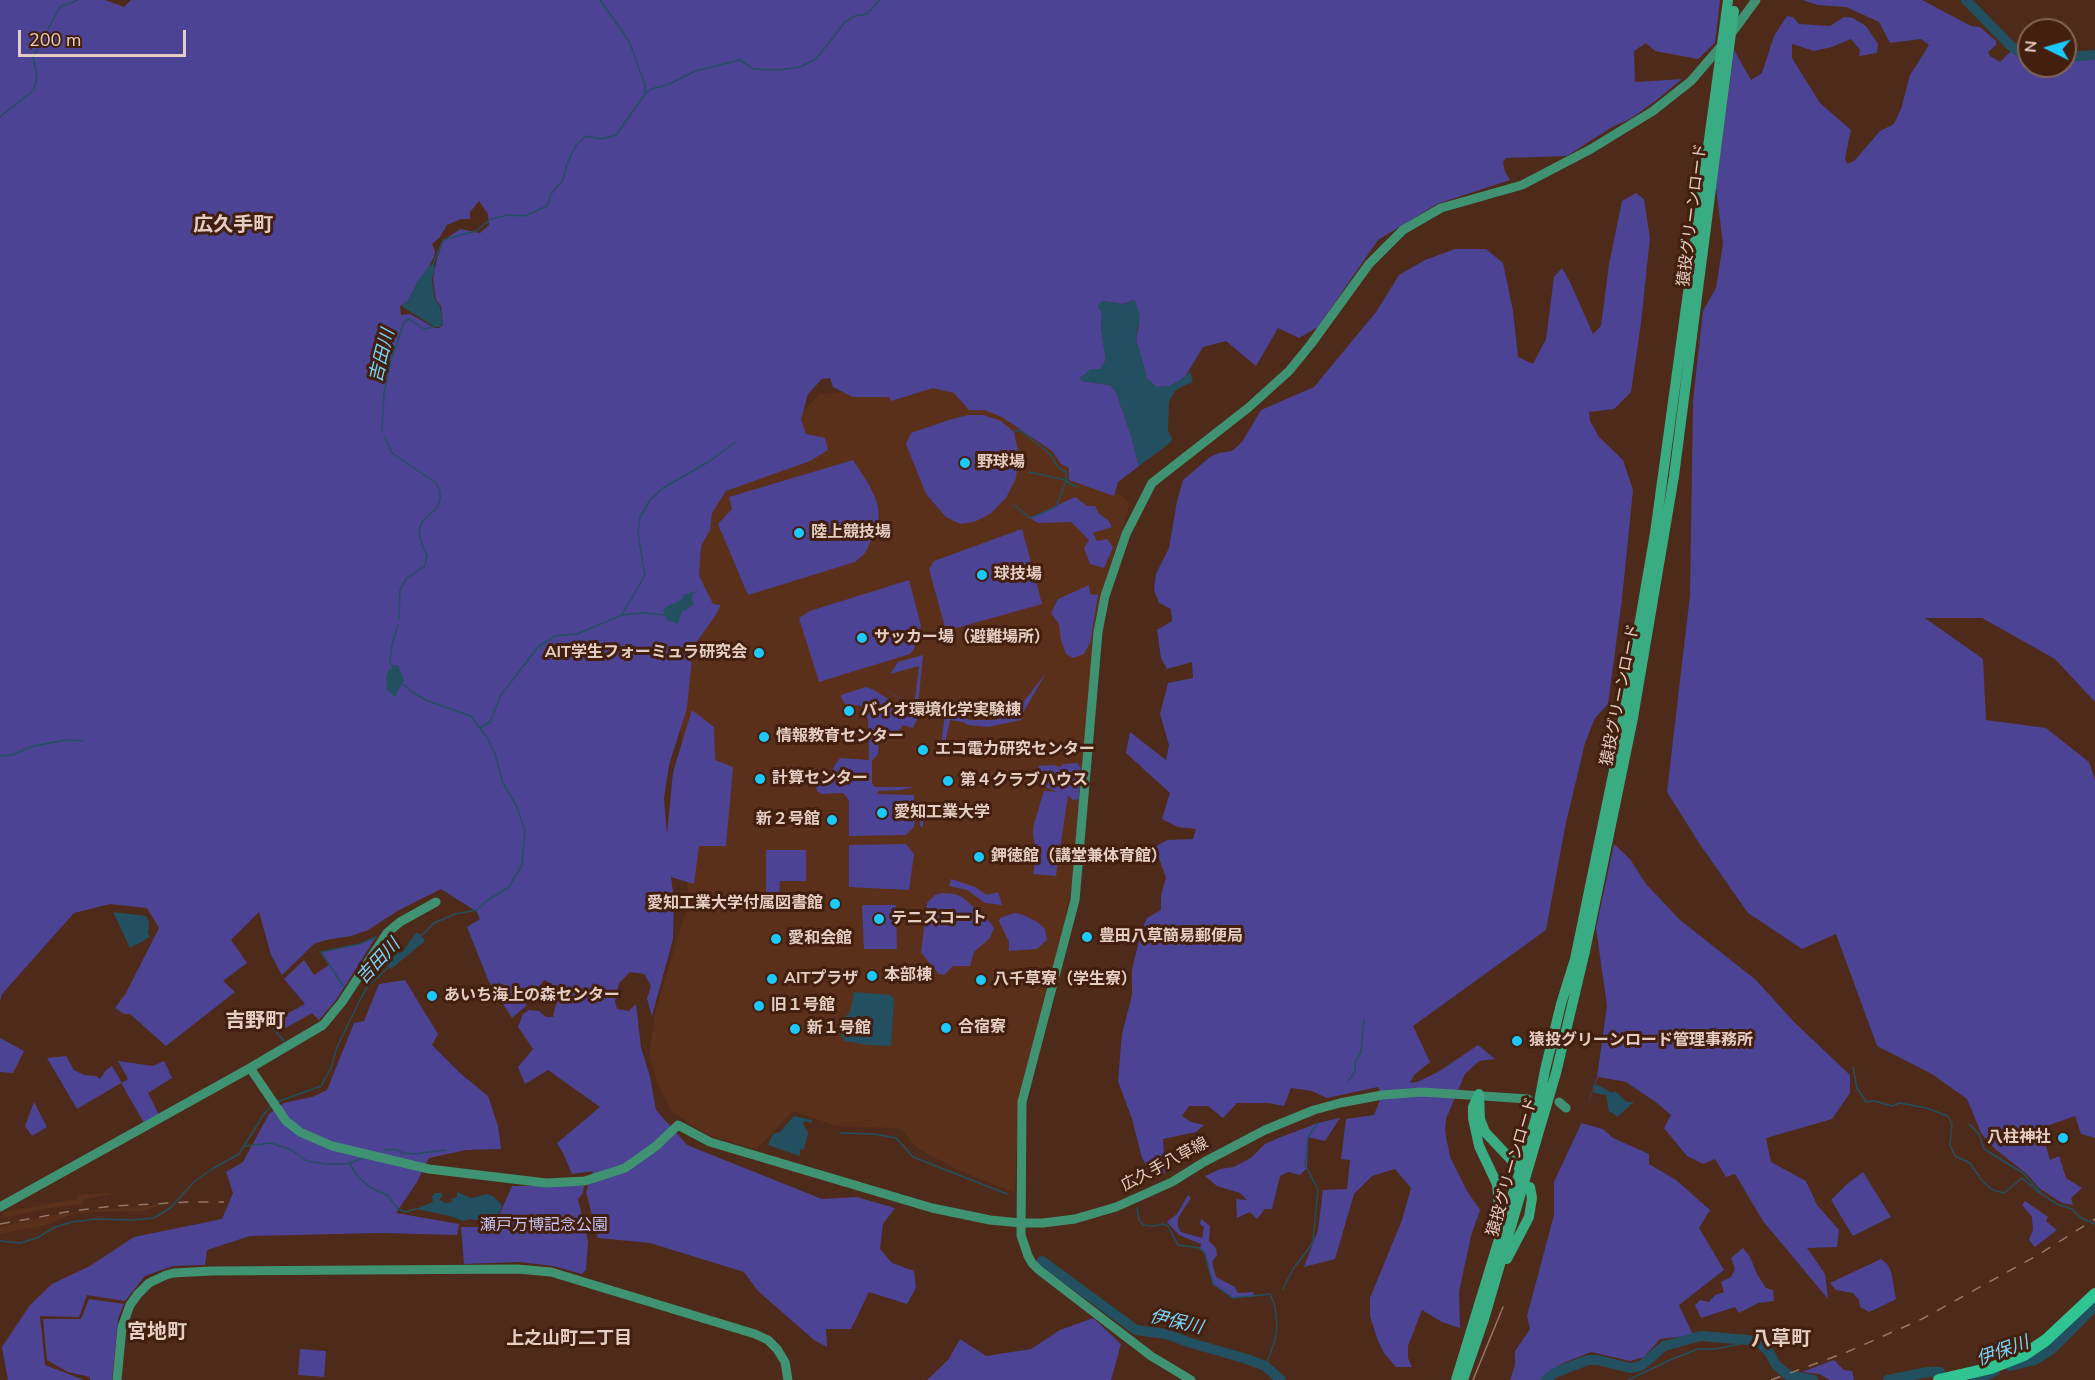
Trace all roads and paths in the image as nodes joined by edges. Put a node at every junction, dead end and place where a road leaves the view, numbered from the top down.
1 (1728, 0) edge
2 (1756, 0) edge
3 (1735, 5) edge
4 (436, 902) dead end
5 (250, 1068) junction
6 (1479, 1094) junction
7 (1528, 1099) dead end
8 (1517, 1166) dead end
9 (1530, 1187) dead end
10 (0, 1207) edge
11 (1021, 1223) junction
12 (1495, 1282) junction
13 (2095, 1294) edge
14 (1474, 1323) junction
15 (1468, 1358) junction
16 (117, 1380) edge
17 (788, 1380) edge
18 (1191, 1380) edge
19 (1456, 1380) edge
20 (1463, 1380) edge
21 (1939, 1380) edge

1 - 14 main road, 猿投グリーンロード, bridge
2 - 11 street
3 - 12 main road, 猿投グリーンロード, bridge
4 - 5 street
5 - 10 street
5 - 11 street, 広久手八草線
6 - 7 street, 広久手八草線
6 - 8 main road
6 - 11 street, 広久手八草線
6 - 14 main road
9 - 12 main road
11 - 18 street
12 - 15 main road, 猿投グリーンロード
13 - 21 highway
14 - 15 main road, 猿投グリーンロード
15 - 19 main road, 猿投グリーンロード
15 - 20 main road, 猿投グリーンロード
16 - 17 street

